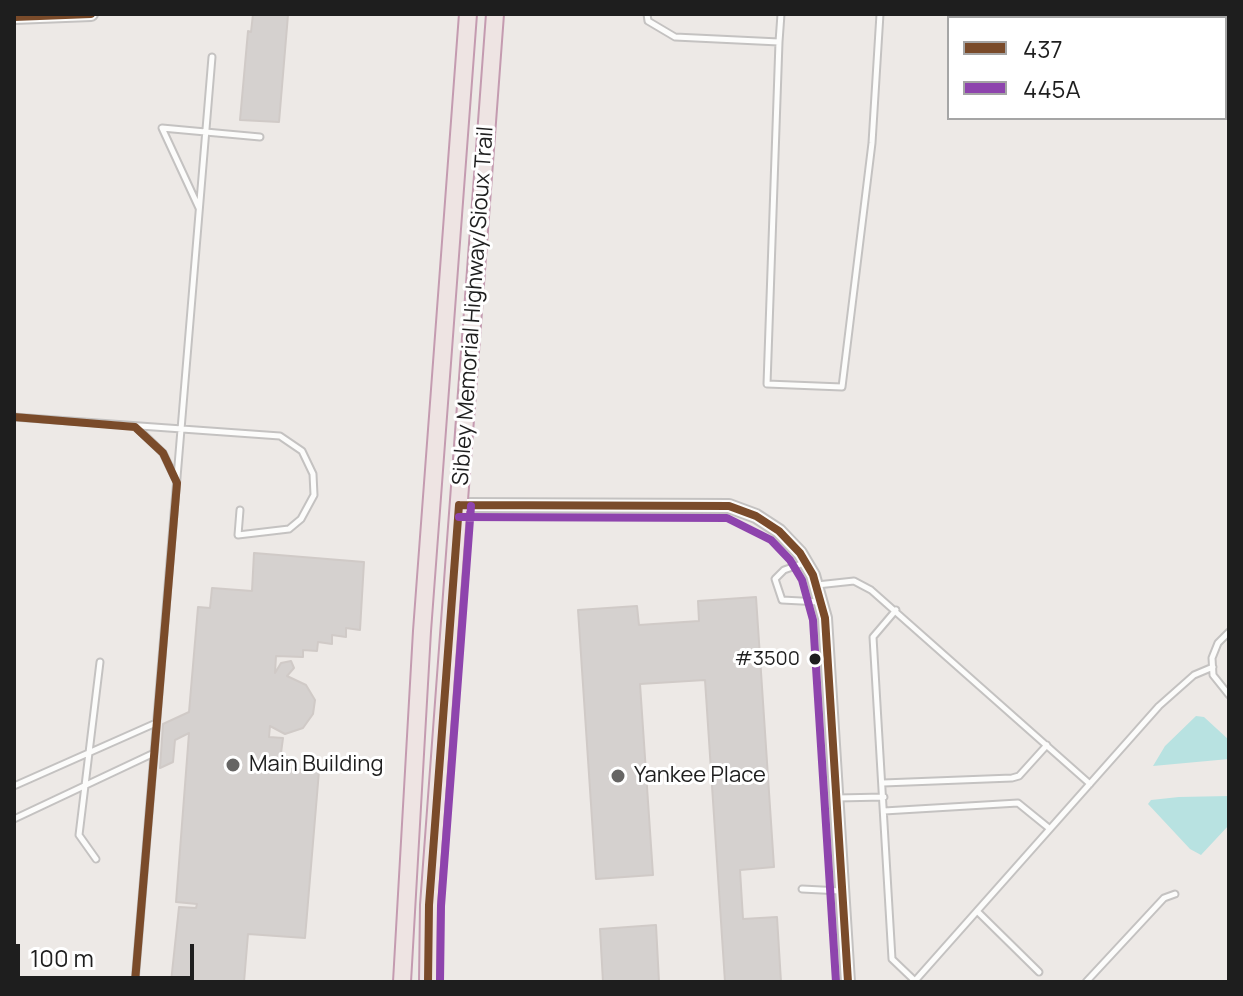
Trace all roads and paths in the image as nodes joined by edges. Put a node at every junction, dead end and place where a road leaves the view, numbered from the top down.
1 (91, 14) edge
2 (468, 14) edge
3 (495, 14) edge
4 (647, 14) edge
5 (781, 14) edge
6 (880, 14) edge
7 (14, 17) edge
8 (779, 42) junction
9 (212, 57) dead end
10 (206, 131) junction
11 (260, 137) dead end
12 (200, 209) junction
13 (14, 417) edge
14 (135, 427) junction
15 (181, 430) junction
16 (177, 483) junction
17 (459, 505) junction
18 (240, 510) dead end
19 (806, 562) junction
20 (816, 585) junction
21 (821, 602) junction
22 (896, 610) junction
23 (1229, 632) edge
24 (100, 662) dead end
25 (1213, 667) junction
26 (1229, 695) edge
27 (157, 723) junction
28 (1047, 745) junction
29 (91, 752) junction
30 (154, 753) junction
31 (883, 783) junction
32 (1090, 784) junction
33 (86, 785) junction
34 (14, 786) edge
35 (884, 797) junction
36 (837, 798) junction
37 (884, 811) junction
38 (14, 819) edge
39 (1050, 829) junction
40 (96, 859) dead end
41 (802, 889) dead end
42 (842, 891) junction
43 (1175, 894) dead end
44 (977, 911) junction
45 (1039, 972) dead end
46 (135, 982) edge
47 (402, 982) edge
48 (428, 982) edge
49 (848, 982) edge
50 (915, 982) edge
51 (1086, 982) edge

1 - 7 street
2 - 47 highway, Sibley Memorial Highway/Sioux Trail
3 - 17 highway, Sibley Memorial Highway/Sioux Trail
4 - 8 lane
5 - 8 lane
6 - 8 lane
9 - 10 lane
10 - 11 lane
10 - 12 lane
10 - 12 lane
12 - 15 lane
13 - 14 lane
14 - 15 lane
14 - 16 lane
15 - 16 lane
15 - 18 lane
16 - 27 lane
17 - 19 street
17 - 48 highway, Sibley Memorial Highway/Sioux Trail
19 - 20 street
19 - 21 lane
20 - 21 street
20 - 22 lane
21 - 36 street
22 - 28 lane
22 - 31 lane
23 - 25 lane
24 - 29 lane
25 - 26 lane
25 - 32 lane
27 - 29 lane
27 - 30 lane
28 - 31 lane
28 - 32 lane
29 - 33 lane
29 - 34 lane
30 - 33 lane
30 - 46 lane
31 - 35 lane
32 - 39 lane
33 - 38 lane
33 - 40 lane
35 - 36 lane
35 - 37 lane
36 - 42 street
37 - 39 lane
37 - 50 lane
39 - 44 lane
41 - 42 lane
42 - 49 street
43 - 51 lane
44 - 45 lane
44 - 50 lane

